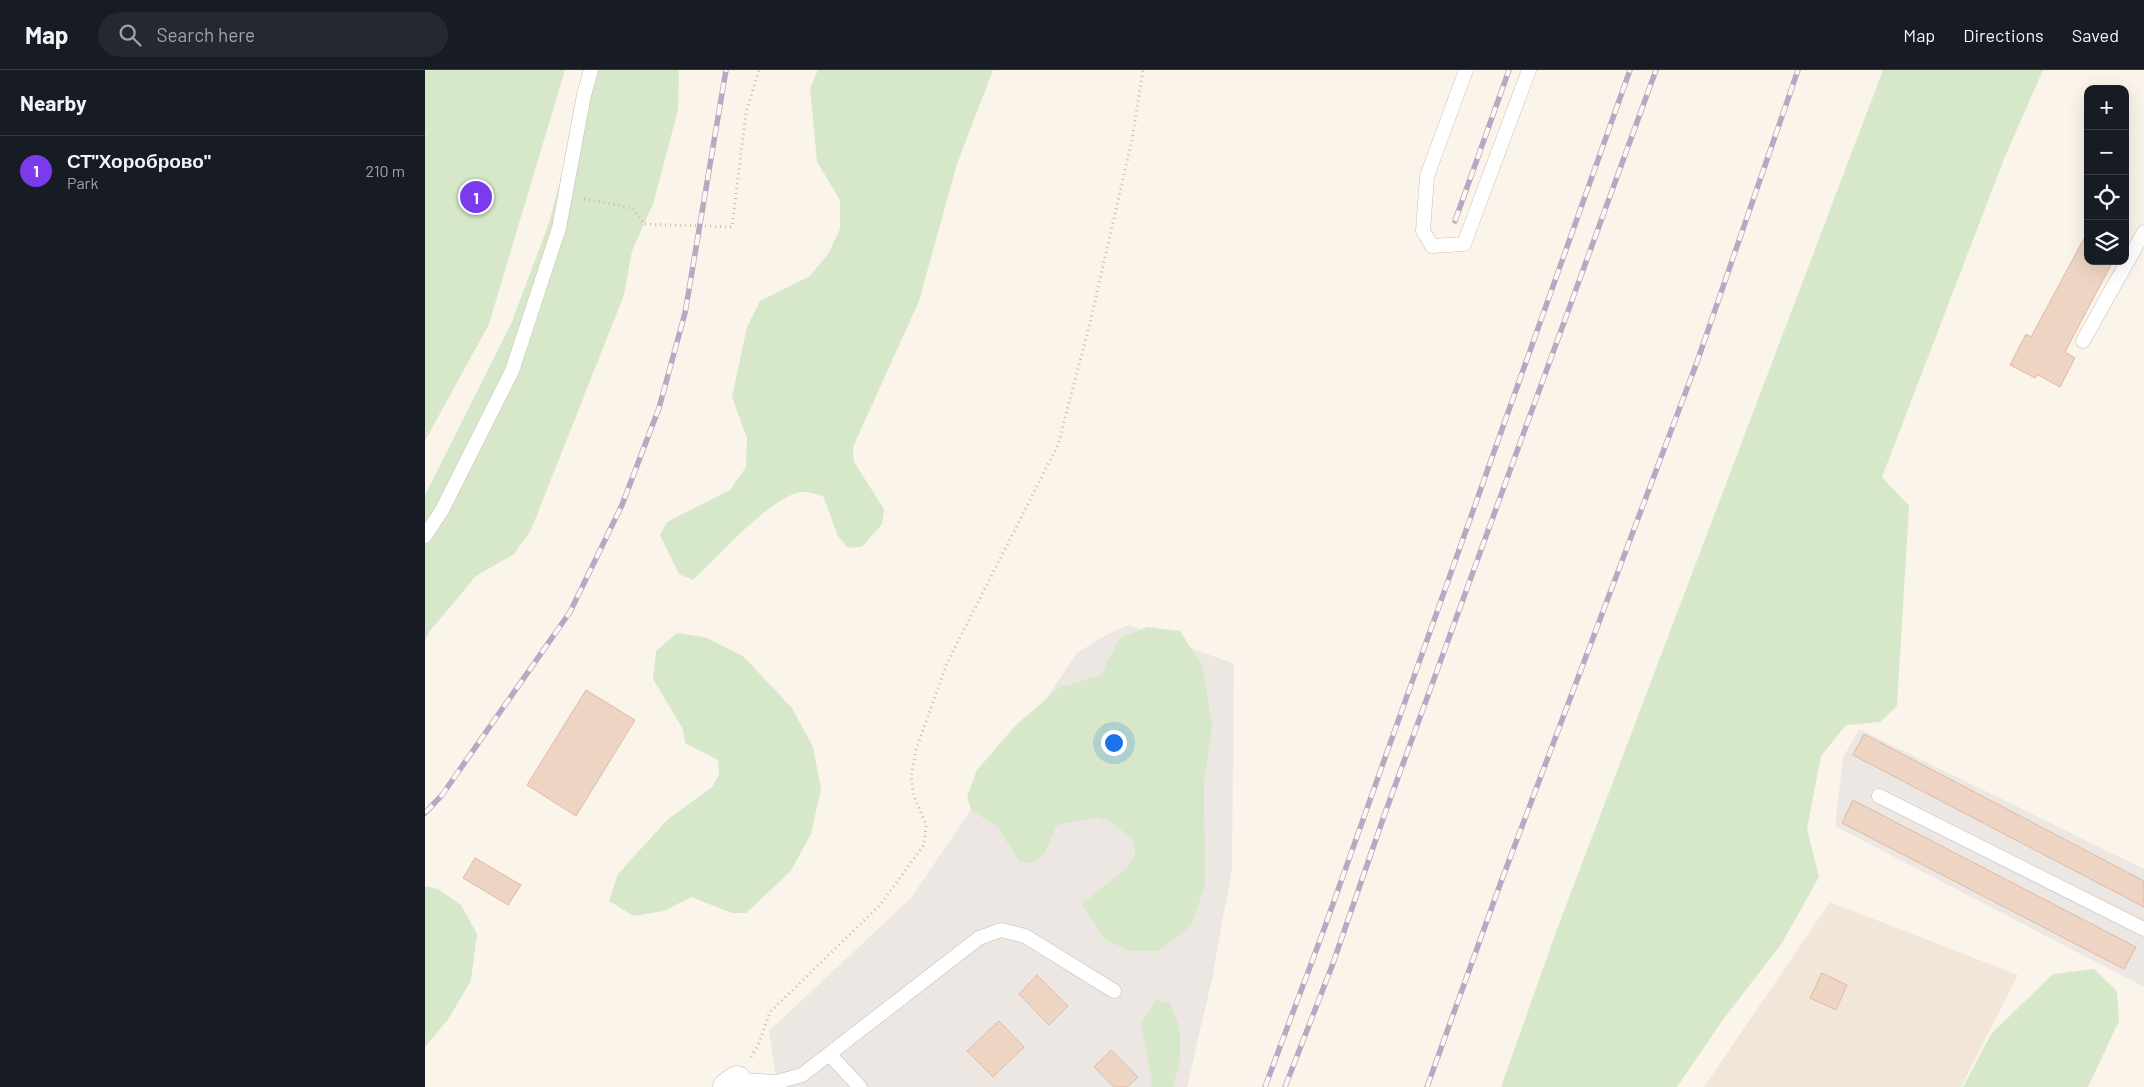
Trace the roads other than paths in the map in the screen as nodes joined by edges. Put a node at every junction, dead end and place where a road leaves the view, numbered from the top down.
1 (591, 70) edge
2 (1466, 70) edge
3 (1529, 70) edge
4 (2144, 232) edge
5 (2083, 342) dead end
6 (425, 536) edge
7 (1879, 796) dead end
8 (2144, 929) edge
9 (1115, 991) dead end
10 (829, 1054) junction
11 (732, 1084) edge
12 (860, 1087) edge

1 - 6 lane
2 - 3 lane
4 - 5 lane
7 - 8 lane
9 - 10 lane
10 - 11 lane
10 - 12 lane

